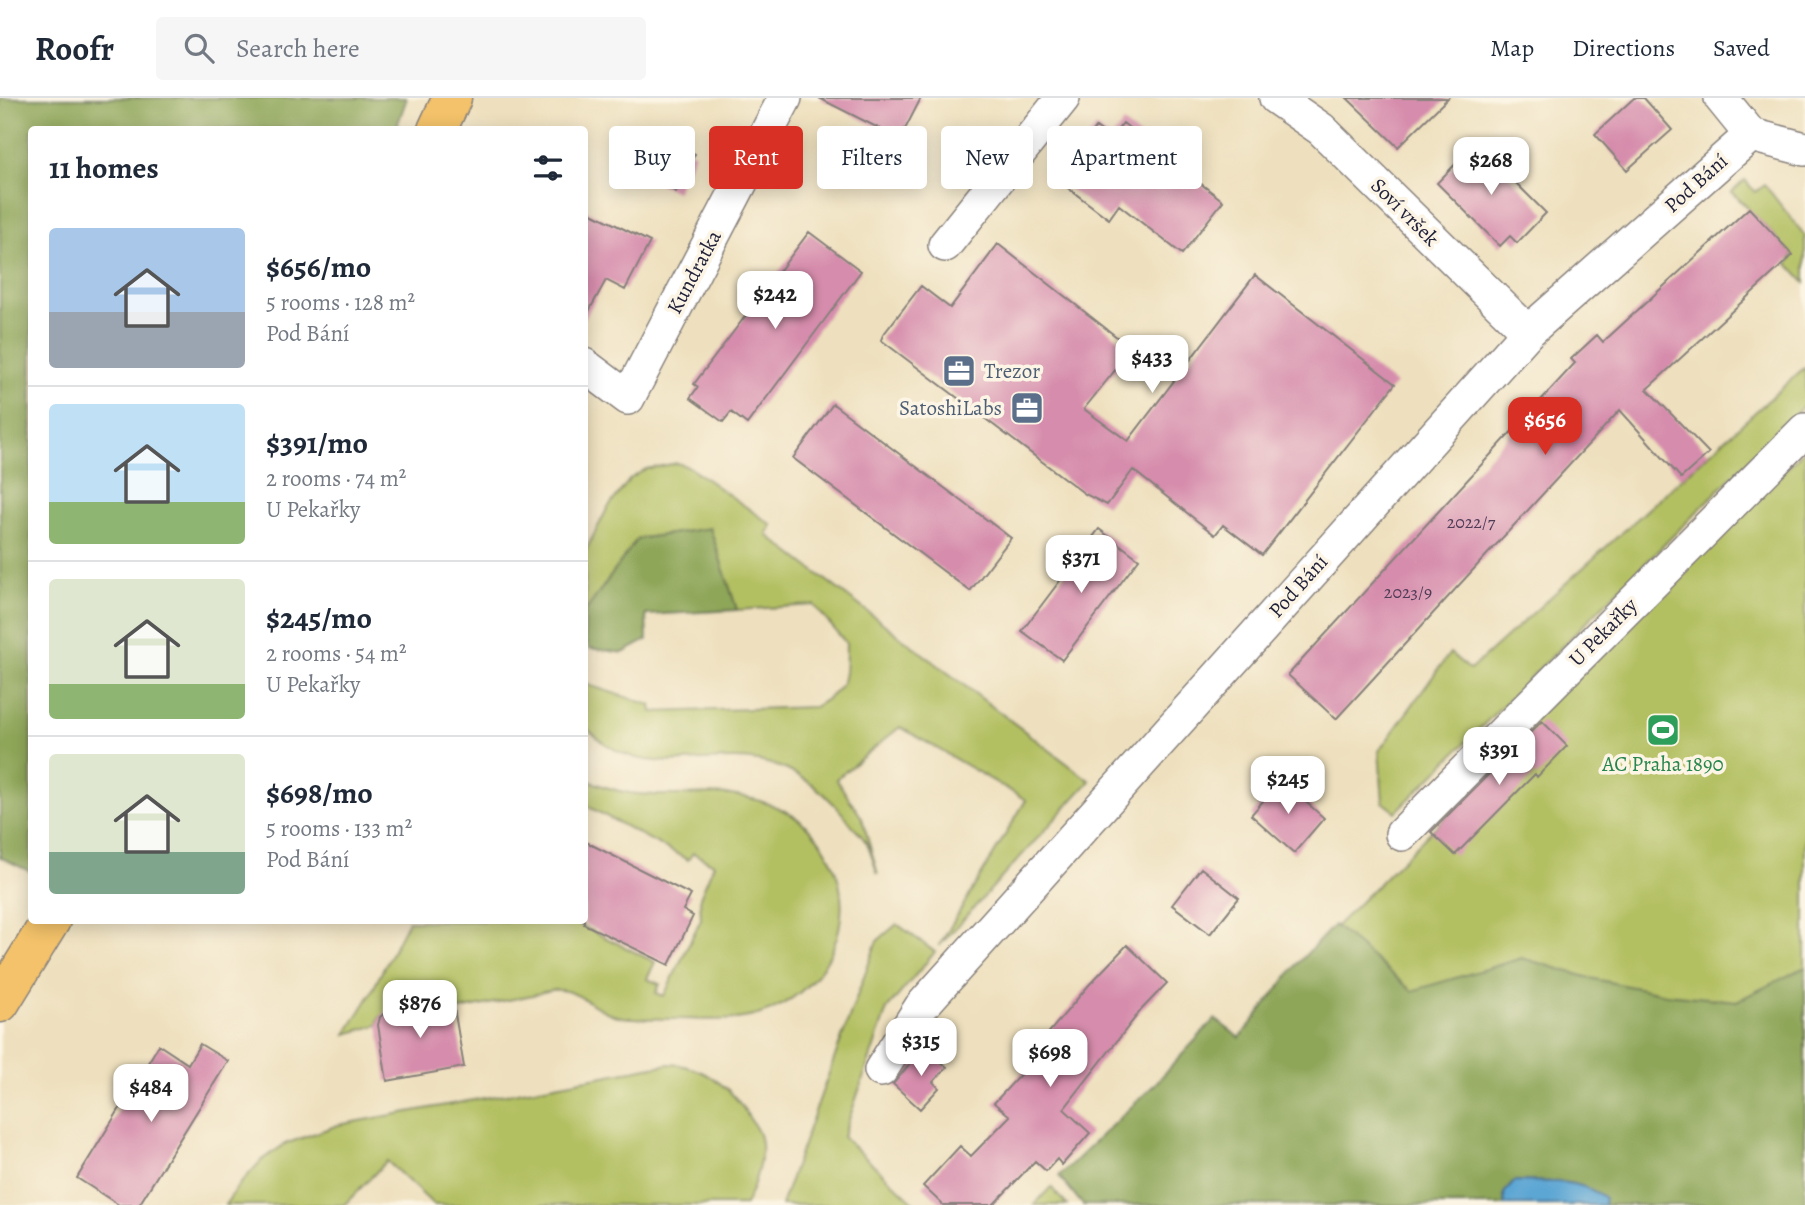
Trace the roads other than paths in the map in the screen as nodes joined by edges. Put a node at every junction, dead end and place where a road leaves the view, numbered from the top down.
1 (452, 98) edge
2 (785, 98) edge
3 (1063, 98) edge
4 (1276, 98) edge
5 (1721, 98) edge
6 (439, 126) edge
7 (1751, 135) junction
8 (1805, 149) edge
9 (945, 245) dead end
10 (1528, 332) junction
11 (588, 368) edge
12 (1805, 430) edge
13 (1402, 834) dead end
14 (49, 924) edge
15 (0, 1003) edge
16 (881, 1070) dead end

1 - 6 main road
2 - 11 street, Kundratka
3 - 9 street
4 - 10 street, Soví vršek
5 - 7 street
7 - 8 street
7 - 10 street, Pod Bání
10 - 16 street, Pod Bání
12 - 13 street, U Pekařky
14 - 15 main road

